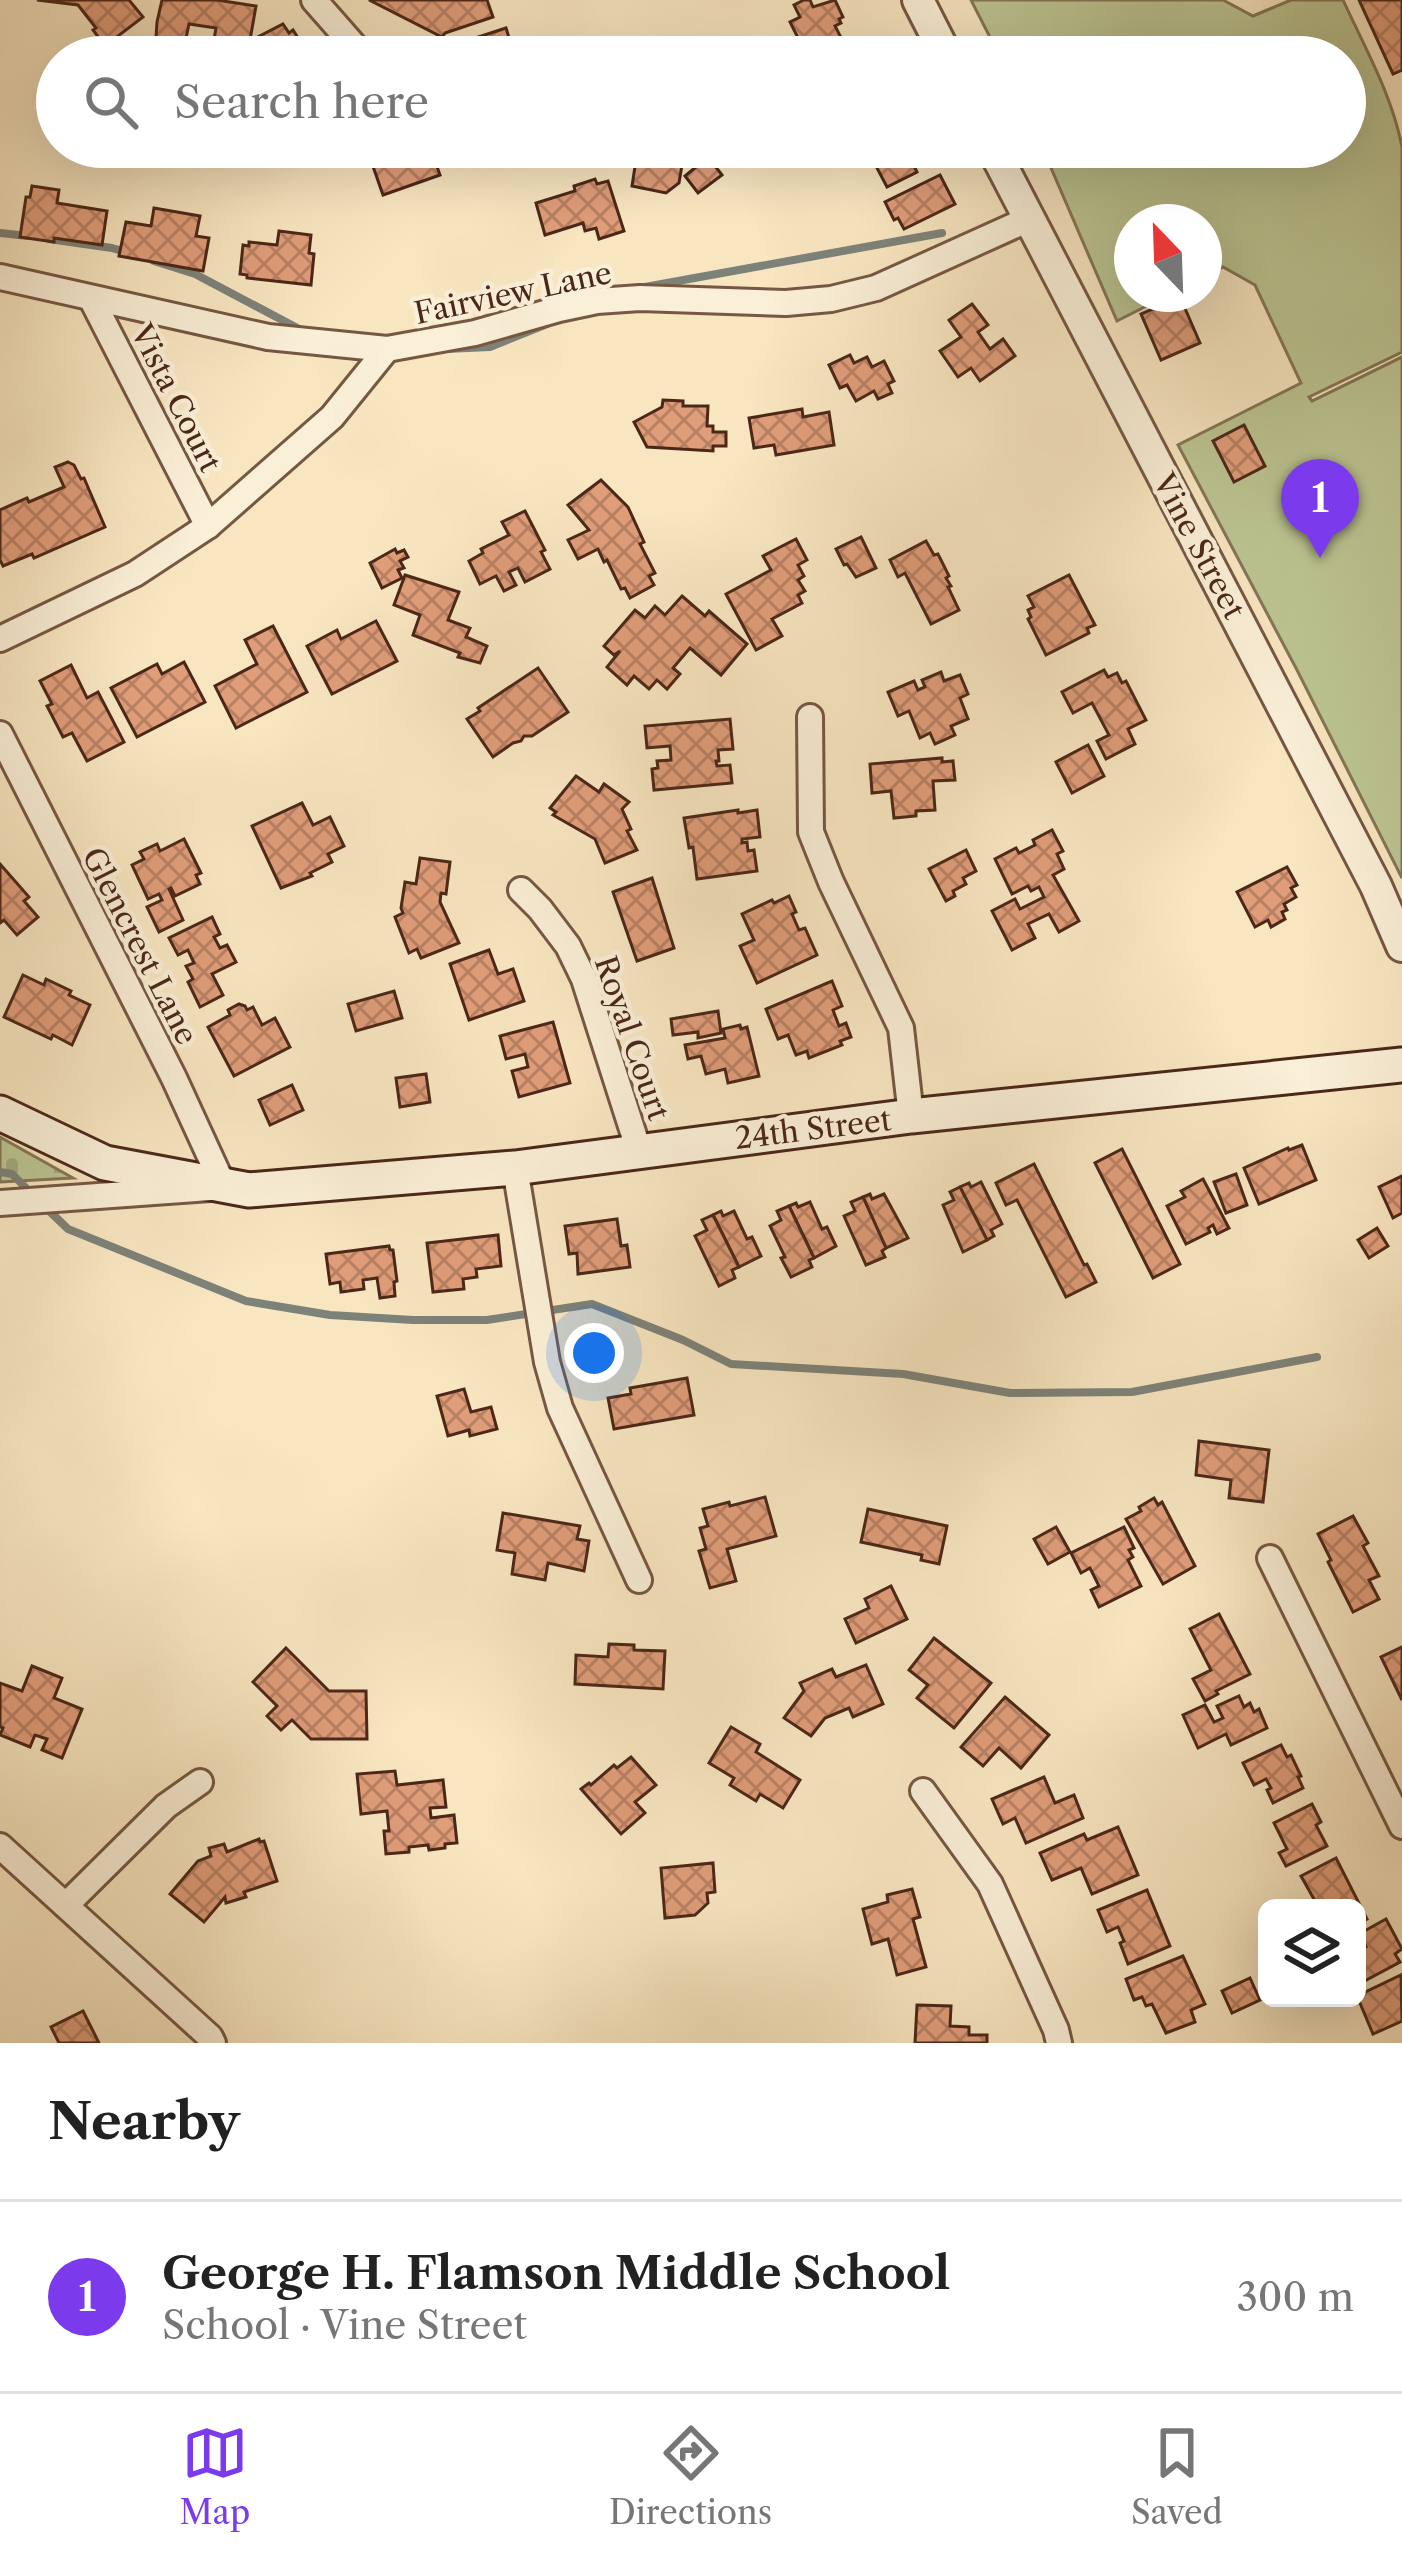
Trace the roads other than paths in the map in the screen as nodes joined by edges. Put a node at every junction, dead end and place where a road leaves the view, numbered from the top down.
1 (314, 0) edge
2 (918, 0) edge
3 (346, 36) edge
4 (936, 36) edge
5 (1003, 168) edge
6 (1029, 219) junction
7 (0, 277) edge
8 (91, 298) junction
9 (387, 349) junction
10 (208, 526) junction
11 (0, 639) edge
12 (810, 717) dead end
13 (0, 734) edge
14 (521, 890) dead end
15 (1402, 946) edge
16 (1402, 1065) edge
17 (0, 1113) edge
18 (911, 1116) junction
19 (639, 1151) junction
20 (515, 1168) junction
21 (224, 1187) junction
22 (0, 1203) edge
23 (1270, 1558) dead end
24 (639, 1580) dead end
25 (200, 1782) dead end
26 (923, 1791) dead end
27 (1402, 1826) edge
28 (0, 1846) edge
29 (67, 1904) junction
30 (213, 2043) edge
31 (1059, 2043) edge

1 - 3 street
2 - 4 street
5 - 6 street, Vine Street
6 - 9 street, Fairview Lane
6 - 15 street, Vine Street
7 - 8 street, Fairview Lane
8 - 9 street, Fairview Lane
8 - 10 street, Vista Court
9 - 10 street
10 - 11 street
12 - 18 street
13 - 21 street, Glencrest Lane
14 - 19 street, Royal Court
16 - 18 main road, 24th Street
17 - 21 main road, 24th Street
18 - 19 main road, 24th Street
19 - 20 main road, 24th Street
20 - 21 main road, 24th Street
20 - 24 street
21 - 22 street
23 - 27 street
25 - 29 street
26 - 31 street
28 - 29 street
29 - 30 street

